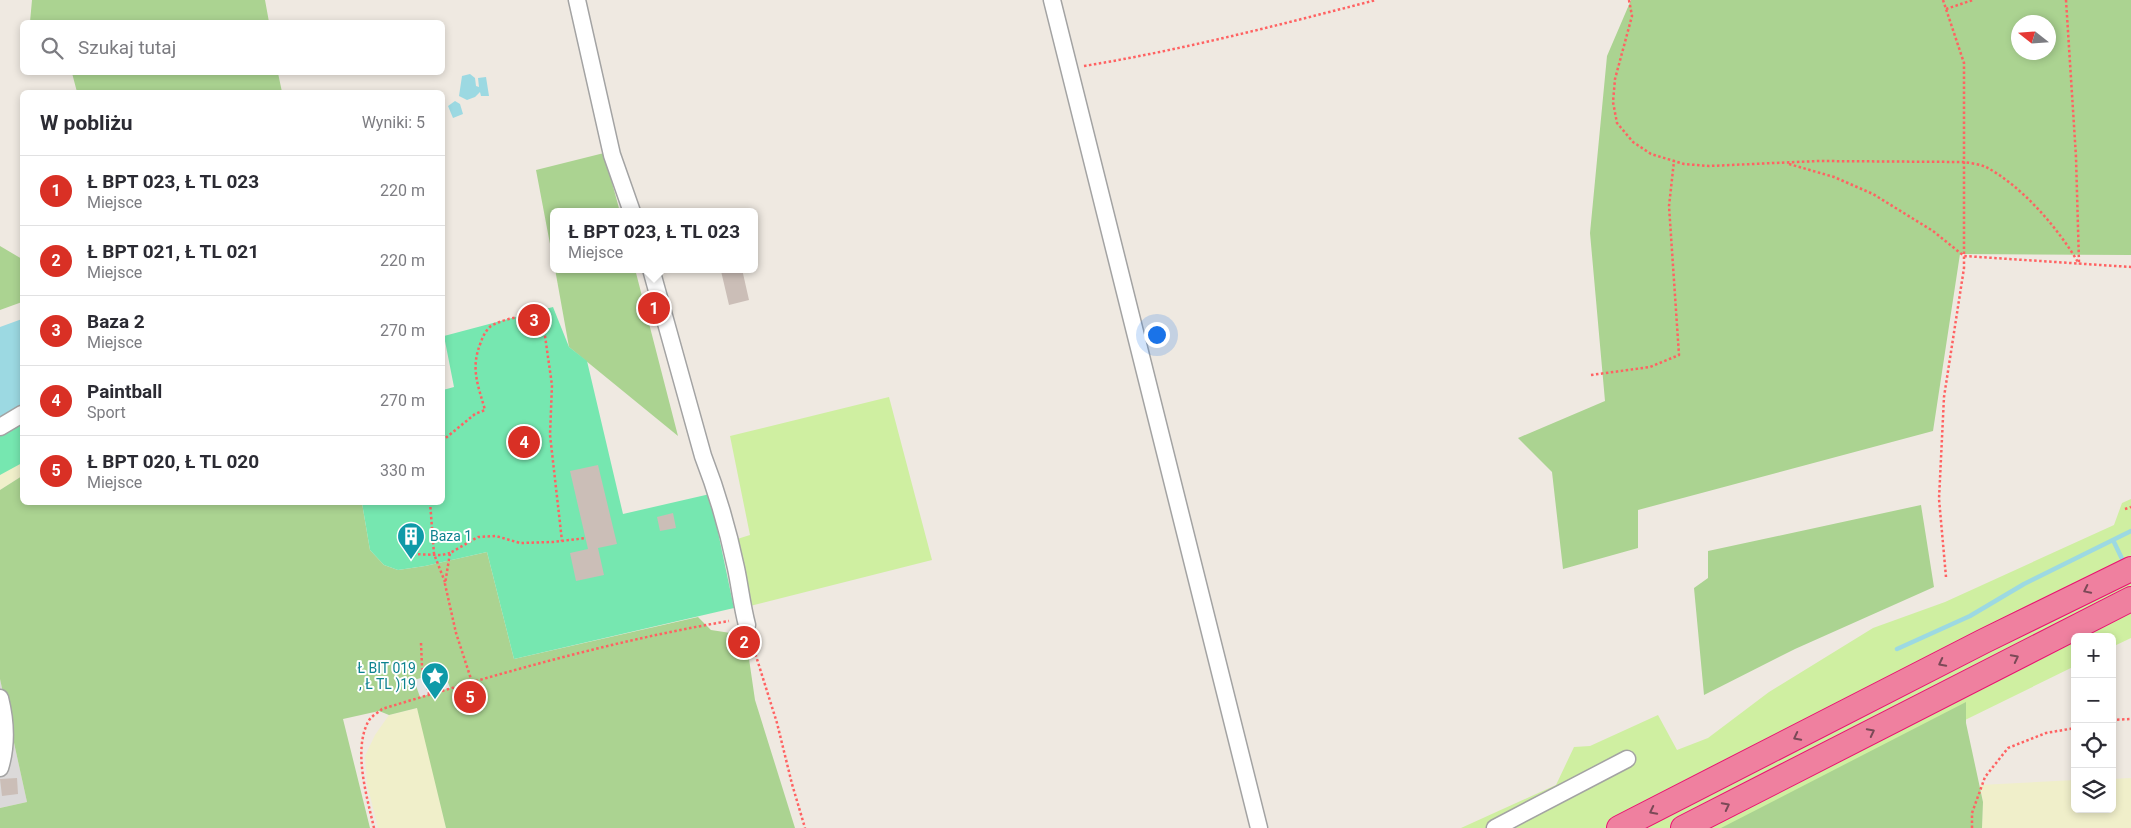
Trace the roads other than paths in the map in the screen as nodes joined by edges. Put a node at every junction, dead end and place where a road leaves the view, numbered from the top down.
1 (577, 0) edge
2 (1052, 0) edge
3 (631, 208) edge
4 (652, 273) edge
5 (20, 415) edge
6 (0, 427) edge
7 (2131, 569) edge
8 (2131, 599) edge
9 (746, 622) road end
10 (0, 698) edge
11 (1627, 759) dead end
12 (0, 768) edge
13 (1259, 828) edge
14 (1495, 828) edge
15 (1619, 828) edge
16 (1683, 828) edge

1 - 3 street
2 - 13 street
4 - 9 street
5 - 6 street
7 -> 15 highway
16 -> 8 highway
10 - 12 street
11 - 14 street

